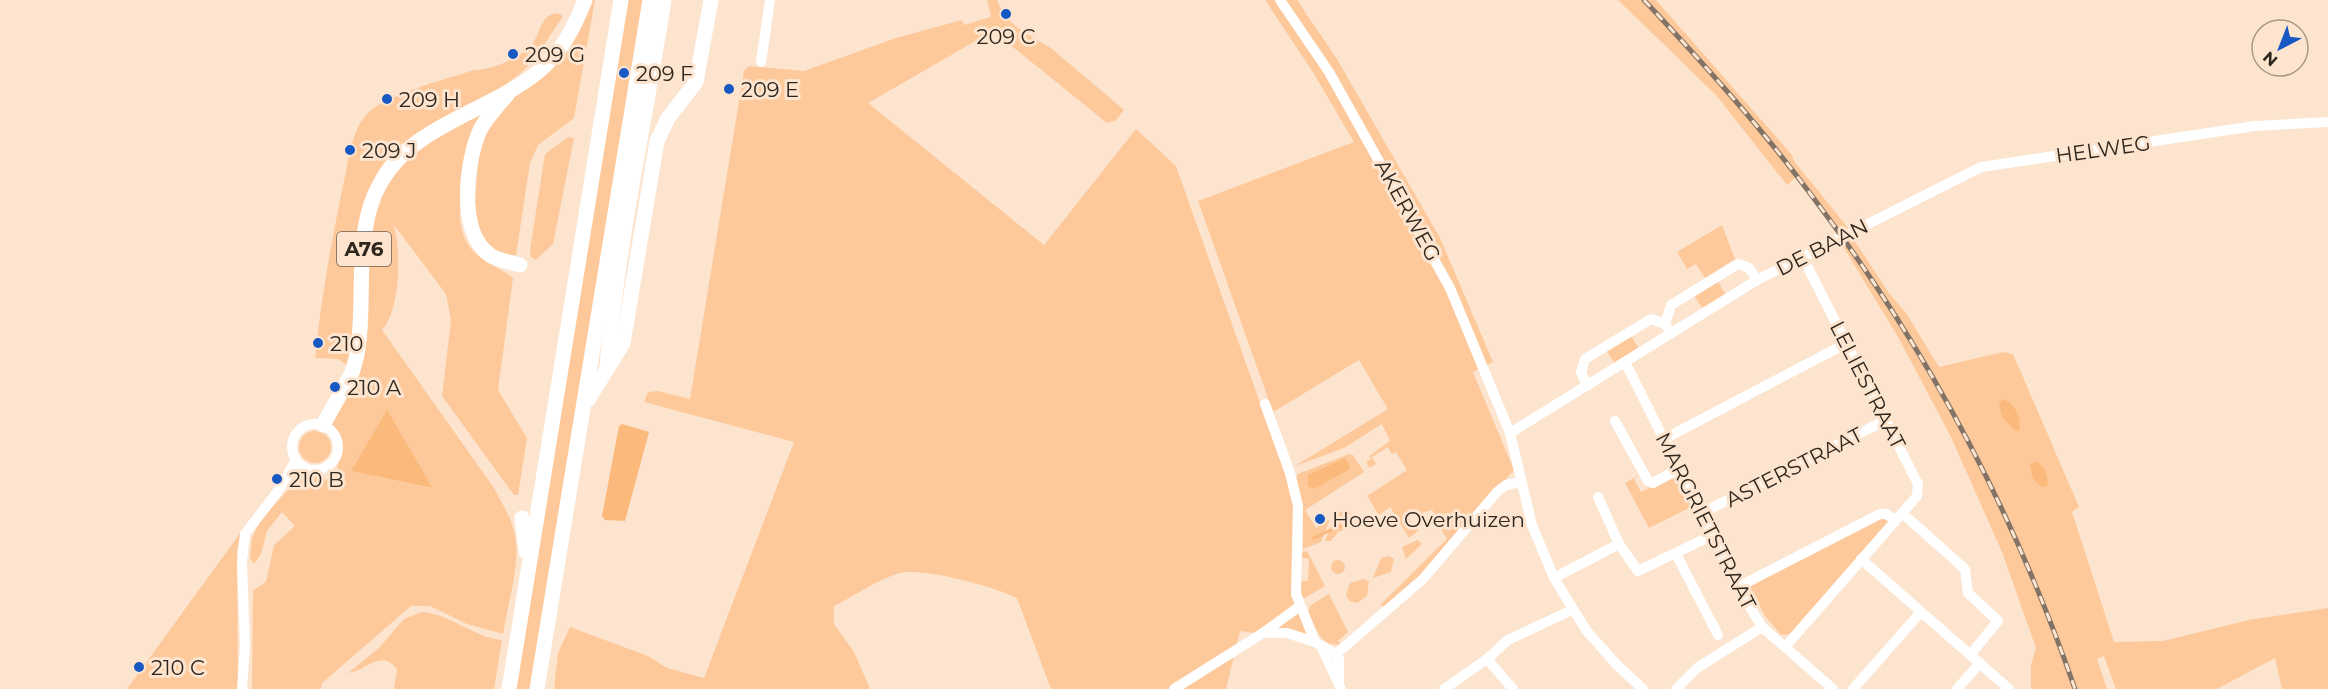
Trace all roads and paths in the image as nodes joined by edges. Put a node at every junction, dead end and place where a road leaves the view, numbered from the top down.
1 (585, 0) edge
2 (621, 0) edge
3 (650, 0) edge
4 (664, 0) edge
5 (711, 0) edge
6 (770, 0) edge
7 (1280, 0) edge
8 (761, 62) dead end
9 (645, 76) junction
10 (515, 88) junction
11 (2328, 122) edge
12 (1888, 214) joint
13 (1802, 256) junction
14 (520, 265) dead end
15 (1757, 280) junction
16 (1668, 328) junction
17 (1847, 343) junction
18 (1625, 362) junction
19 (607, 372) junction
20 (1587, 386) junction
21 (1265, 404) dead end
22 (585, 405) junction
23 (1886, 420) junction
24 (1615, 421) dead end
25 (323, 425) junction
26 (1510, 433) junction
27 (1665, 439) junction
28 (296, 459) junction
29 (306, 468) junction
30 (1679, 469) junction
31 (1520, 482) junction
32 (281, 487) junction
33 (1598, 497) dead end
34 (1702, 513) junction
35 (1899, 516) junction
36 (522, 518) dead end
37 (1713, 535) junction
38 (1619, 544) junction
39 (1676, 554) junction
40 (1862, 559) junction
41 (529, 570) junction
42 (1554, 578) junction
43 (1738, 587) junction
44 (1300, 606) junction
45 (1572, 610) junction
46 (1922, 612) junction
47 (1762, 627) junction
48 (1263, 633) junction
49 (1718, 635) dead end
50 (1318, 645) junction
51 (1785, 647) junction
52 (543, 653) junction
53 (1336, 654) junction
54 (1970, 655) junction
55 (1487, 658) junction
56 (1980, 663) junction
57 (1340, 686) edge
58 (242, 689) edge
59 (509, 689) edge
60 (537, 689) edge
61 (547, 689) edge
62 (1174, 689) edge
63 (1444, 689) edge
64 (1513, 689) edge
65 (1643, 689) edge
66 (1676, 689) edge
67 (1833, 689) edge
68 (1853, 689) edge
69 (1957, 689) edge
70 (2009, 689) edge

1 - 10 highway, A76
2 - 41 highway
3 - 9 highway
4 - 9 highway
5 - 19 highway
6 - 8 street
7 - 26 street, AKERWEG
9 - 19 highway
9 - 22 highway
10 - 14 highway, A76
10 - 25 highway, A76
11 - 12 street, HELWEG
12 - 13 street, DE BAAN
13 - 15 street, DE BAAN
13 - 17 street, LELIESTRAAT
15 - 16 street, DE BAAN
15 - 16 street, DE BAAN
16 - 18 street, DE BAAN
16 - 20 street, DE BAAN
17 - 23 street, LELIESTRAAT
17 - 27 street
18 - 20 street, DE BAAN
18 - 27 street, MARGRIETSTRAAT
19 - 22 highway
20 - 26 street, DE BAAN
21 - 44 street
22 - 52 highway
23 - 34 street, ASTERSTRAAT
23 - 35 street, LELIESTRAAT
24 - 30 street
25 - 28 street
25 - 29 street
26 - 31 street, AKERWEG
27 - 30 street, MARGRIETSTRAAT
28 - 29 street
28 - 32 street
29 - 32 street
30 - 34 street, MARGRIETSTRAAT
31 - 42 street, AKERWEG
31 - 53 street
32 - 58 street
33 - 38 street
34 - 37 street, MARGRIETSTRAAT
35 - 40 street, LELIESTRAAT
35 - 43 street
35 - 54 street
36 - 41 highway
37 - 39 street
37 - 43 street, MARGRIETSTRAAT
38 - 39 street
38 - 42 street
39 - 49 street
40 - 46 street
40 - 51 street, LELIESTRAAT
41 - 59 highway
42 - 45 street, AKERWEG
43 - 47 street, MARGRIETSTRAAT
44 - 48 street
44 - 50 street
45 - 55 street
45 - 65 street, AKERWEG
46 - 54 street
46 - 68 street
47 - 51 street, MARGRIETSTRAAT
47 - 66 street
48 - 50 street
48 - 62 street
50 - 53 street
50 - 57 street
51 - 67 street, MARGRIETSTRAAT
52 - 60 highway
52 - 61 highway
53 - 57 street
54 - 56 street
55 - 63 street
55 - 64 street
56 - 69 street
56 - 70 street

